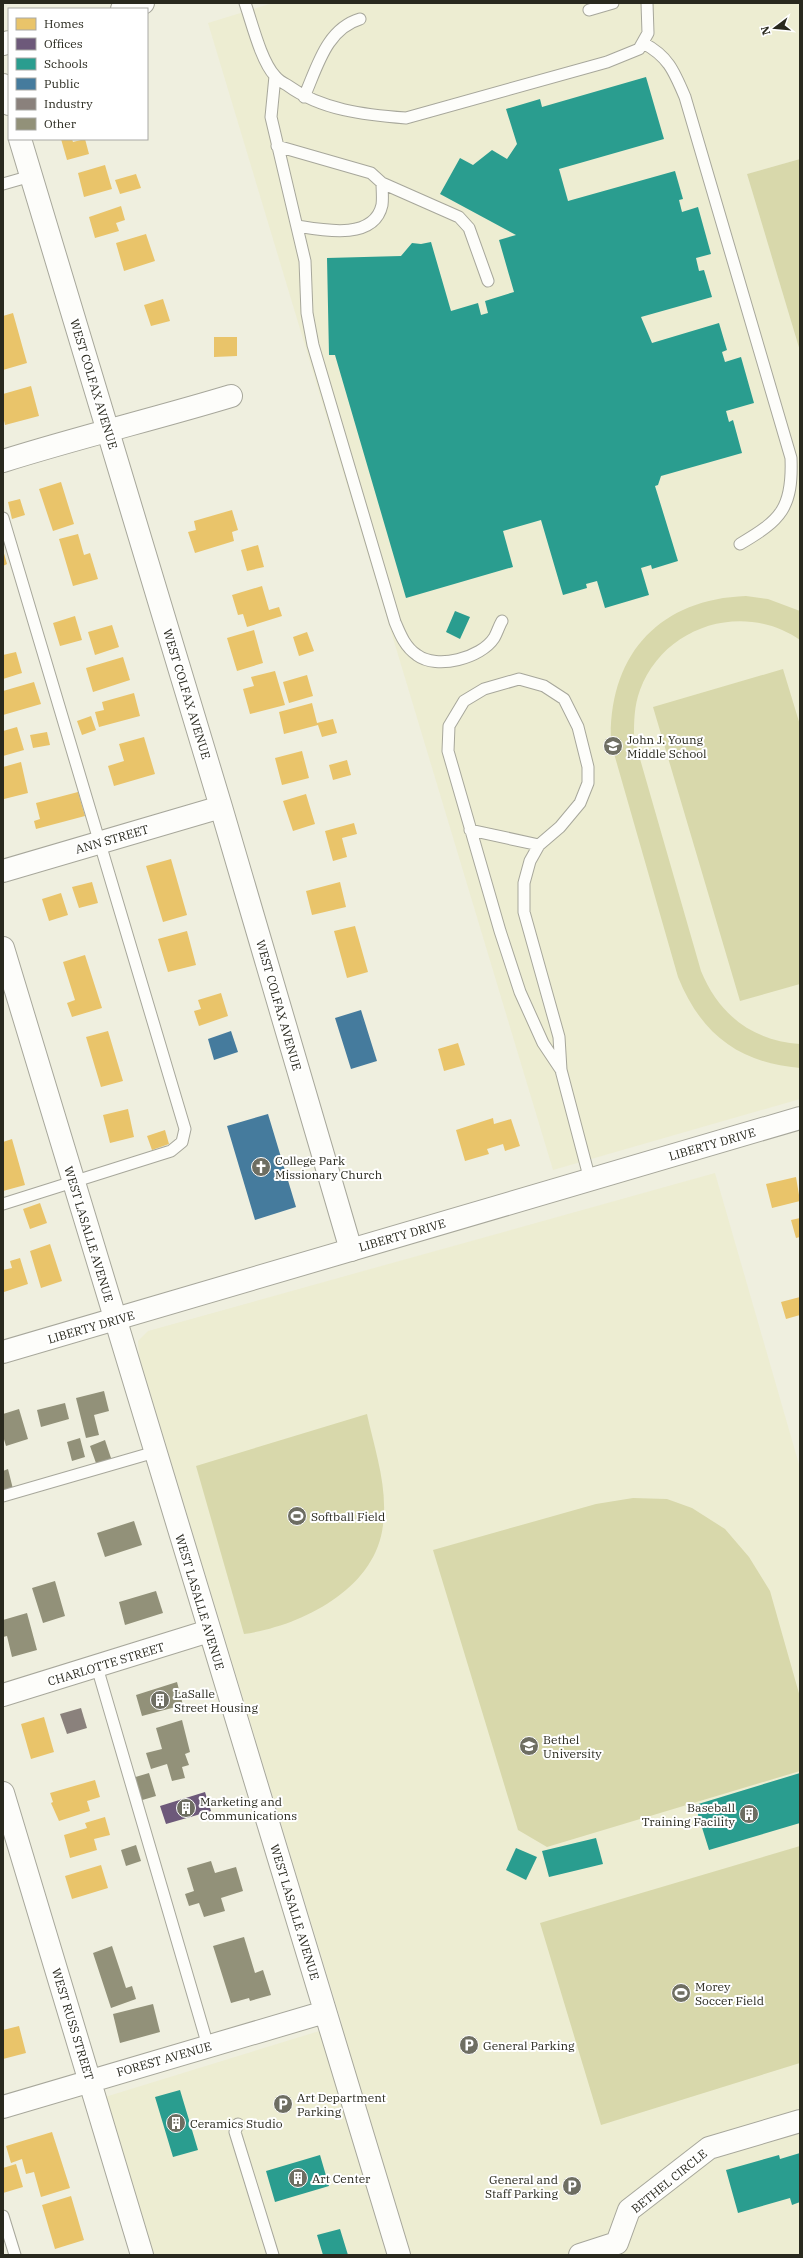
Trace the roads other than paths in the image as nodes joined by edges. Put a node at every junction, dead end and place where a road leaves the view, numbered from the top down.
1 (142, 3) edge
2 (245, 3) edge
3 (613, 3) edge
4 (647, 3) edge
5 (125, 8) edge
6 (589, 10) dead end
7 (360, 19) dead end
8 (643, 43) junction
9 (275, 76) junction
10 (3, 85) edge
11 (304, 97) junction
12 (8, 101) edge
13 (20, 140) edge
14 (277, 146) junction
15 (32, 176) junction
16 (382, 183) junction
17 (3, 184) edge
18 (297, 226) junction
19 (488, 281) dead end
20 (231, 396) dead end
21 (108, 431) junction
22 (3, 461) edge
23 (3, 518) edge
24 (740, 544) dead end
25 (502, 621) dead end
26 (221, 807) junction
27 (470, 830) junction
28 (101, 843) junction
29 (539, 845) junction
30 (3, 871) edge
31 (3, 948) edge
32 (561, 1070) junction
33 (800, 1118) edge
34 (590, 1180) junction
35 (73, 1182) junction
36 (3, 1204) edge
37 (351, 1250) junction
38 (115, 1320) junction
39 (3, 1352) edge
40 (155, 1452) junction
41 (3, 1496) edge
42 (209, 1631) junction
43 (97, 1667) junction
44 (3, 1695) edge
45 (3, 1793) edge
46 (325, 2012) junction
47 (208, 2046) junction
48 (90, 2081) junction
49 (3, 2107) edge
50 (800, 2120) edge
51 (238, 2124) dead end
52 (3, 2216) edge
53 (15, 2255) edge
54 (142, 2255) edge
55 (273, 2255) edge
56 (399, 2255) edge
57 (580, 2255) edge

1 - 5 street
2 - 9 lane
3 - 6 lane
4 - 8 lane
7 - 11 lane
8 - 11 lane
8 - 24 lane
9 - 11 lane
9 - 14 lane
10 - 12 street
13 - 15 street, WEST COLFAX AVENUE
14 - 16 lane
14 - 18 lane
15 - 17 lane
15 - 21 street, WEST COLFAX AVENUE
16 - 18 lane
16 - 19 lane
18 - 25 lane
20 - 21 street
21 - 22 street
21 - 26 street, WEST COLFAX AVENUE
23 - 28 lane
26 - 28 street, ANN STREET
26 - 37 street, WEST COLFAX AVENUE
27 - 29 lane
27 - 29 lane
27 - 32 lane
28 - 30 street, ANN STREET
28 - 35 lane
29 - 32 lane
31 - 35 street, WEST LASALLE AVENUE
32 - 34 lane
33 - 34 street, LIBERTY DRIVE
34 - 37 street, LIBERTY DRIVE
35 - 36 lane
35 - 38 street, WEST LASALLE AVENUE
37 - 38 street, LIBERTY DRIVE
38 - 39 street, LIBERTY DRIVE
38 - 40 street, WEST LASALLE AVENUE
40 - 41 lane
40 - 42 street, WEST LASALLE AVENUE
42 - 43 street, CHARLOTTE STREET
42 - 46 street, WEST LASALLE AVENUE
43 - 44 street, CHARLOTTE STREET
43 - 47 lane
45 - 48 street, WEST RUSS STREET
46 - 47 street, FOREST AVENUE
46 - 56 street, WEST LASALLE AVENUE
47 - 48 street, FOREST AVENUE
48 - 49 street, FOREST AVENUE
48 - 54 street, WEST RUSS STREET
50 - 57 street, BETHEL CIRCLE
51 - 55 lane
52 - 53 lane

